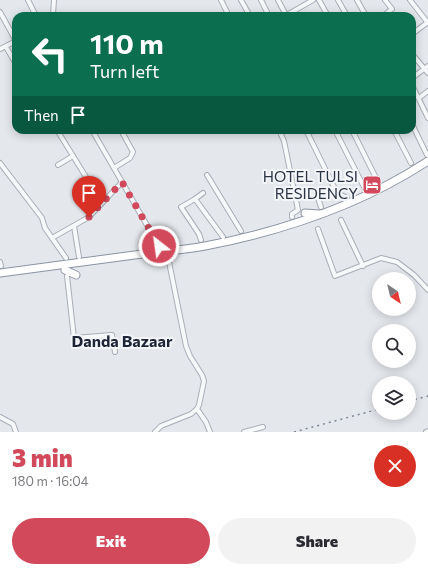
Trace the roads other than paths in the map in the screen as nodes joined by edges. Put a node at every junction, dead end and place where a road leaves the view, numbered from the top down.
1 (28, 0) edge
2 (54, 0) edge
3 (221, 0) edge
4 (241, 0) edge
5 (260, 0) edge
6 (278, 0) edge
7 (313, 0) edge
8 (319, 0) edge
9 (338, 0) edge
10 (357, 0) edge
11 (385, 0) edge
12 (410, 0) edge
13 (306, 2) edge
14 (294, 11) edge
15 (0, 12) edge
16 (34, 12) edge
17 (52, 12) edge
18 (228, 12) edge
19 (248, 12) edge
20 (268, 12) edge
21 (283, 12) edge
22 (326, 12) edge
23 (345, 12) edge
24 (364, 12) edge
25 (388, 12) edge
26 (428, 22) edge
27 (416, 31) edge
28 (12, 34) edge
29 (12, 43) edge
30 (6, 47) junction
31 (0, 49) edge
32 (12, 57) edge
33 (416, 58) edge
34 (426, 67) edge
35 (428, 73) edge
36 (416, 75) edge
37 (416, 92) edge
38 (428, 92) edge
39 (419, 98) junction
40 (428, 118) edge
41 (416, 133) edge
42 (59, 134) edge
43 (94, 134) edge
44 (124, 134) edge
45 (281, 134) edge
46 (308, 134) edge
47 (337, 134) edge
48 (354, 134) edge
49 (396, 134) edge
50 (73, 156) junction
51 (427, 158) edge
52 (0, 163) edge
53 (411, 164) dead end
54 (58, 165) dead end
55 (114, 168) junction
56 (207, 175) dead end
57 (122, 182) junction
58 (379, 186) junction
59 (334, 187) junction
60 (365, 189) joint
61 (203, 193) dead end
62 (347, 198) dead end
63 (195, 199) junction
64 (102, 203) junction
65 (321, 211) junction
66 (305, 213) dead end
67 (292, 217) dead end
68 (341, 220) dead end
69 (74, 226) junction
70 (318, 229) dead end
71 (241, 231) dead end
72 (223, 237) dead end
73 (52, 238) junction
74 (201, 240) joint
75 (159, 246) dead end
76 (208, 246) junction
77 (79, 257) dead end
78 (66, 258) joint
79 (169, 262) dead end
80 (74, 263) junction
81 (363, 266) junction
82 (2, 268) edge
83 (66, 273) joint
84 (76, 275) dead end
85 (428, 290) edge
86 (115, 352) dead end
87 (197, 409) junction
88 (0, 417) edge
89 (263, 427) dead end
90 (16, 432) edge
91 (155, 432) edge
92 (210, 432) edge
93 (244, 432) edge

1 - 16 street
2 - 17 street
3 - 18 street
4 - 19 street
5 - 20 street
6 - 21 street
7 - 13 street
8 - 22 street
9 - 23 street
10 - 24 street
11 - 25 street
12 - 26 street
13 - 14 street
15 - 28 street
26 - 27 street
29 - 30 street
30 - 31 street
30 - 32 street
33 - 34 street
34 - 35 street
34 - 36 street
37 - 39 street
38 - 39 street
39 - 40 street
41 - 51 street
42 - 50 street
43 - 55 street
44 - 55 street
45 - 67 street
46 - 59 street
47 - 60 street
48 - 58 street
49 - 53 street
50 - 54 street
50 - 64 street
51 - 58 highway
52 - 73 street
55 - 57 street
56 - 71 street
57 - 64 street
57 - 75 street
58 - 60 highway
58 - 65 highway
59 - 62 street
59 - 65 street
61 - 63 street
63 - 72 street
63 - 74 street
64 - 69 street
65 - 66 highway
65 - 76 highway
68 - 81 street
69 - 73 street
69 - 77 street
70 - 81 street
73 - 78 street
74 - 76 highway
76 - 80 highway
78 - 80 highway
79 - 87 street
80 - 82 highway
81 - 85 street
83 - 84 highway
83 - 86 street
87 - 91 street
87 - 92 street
88 - 90 street
89 - 93 street

